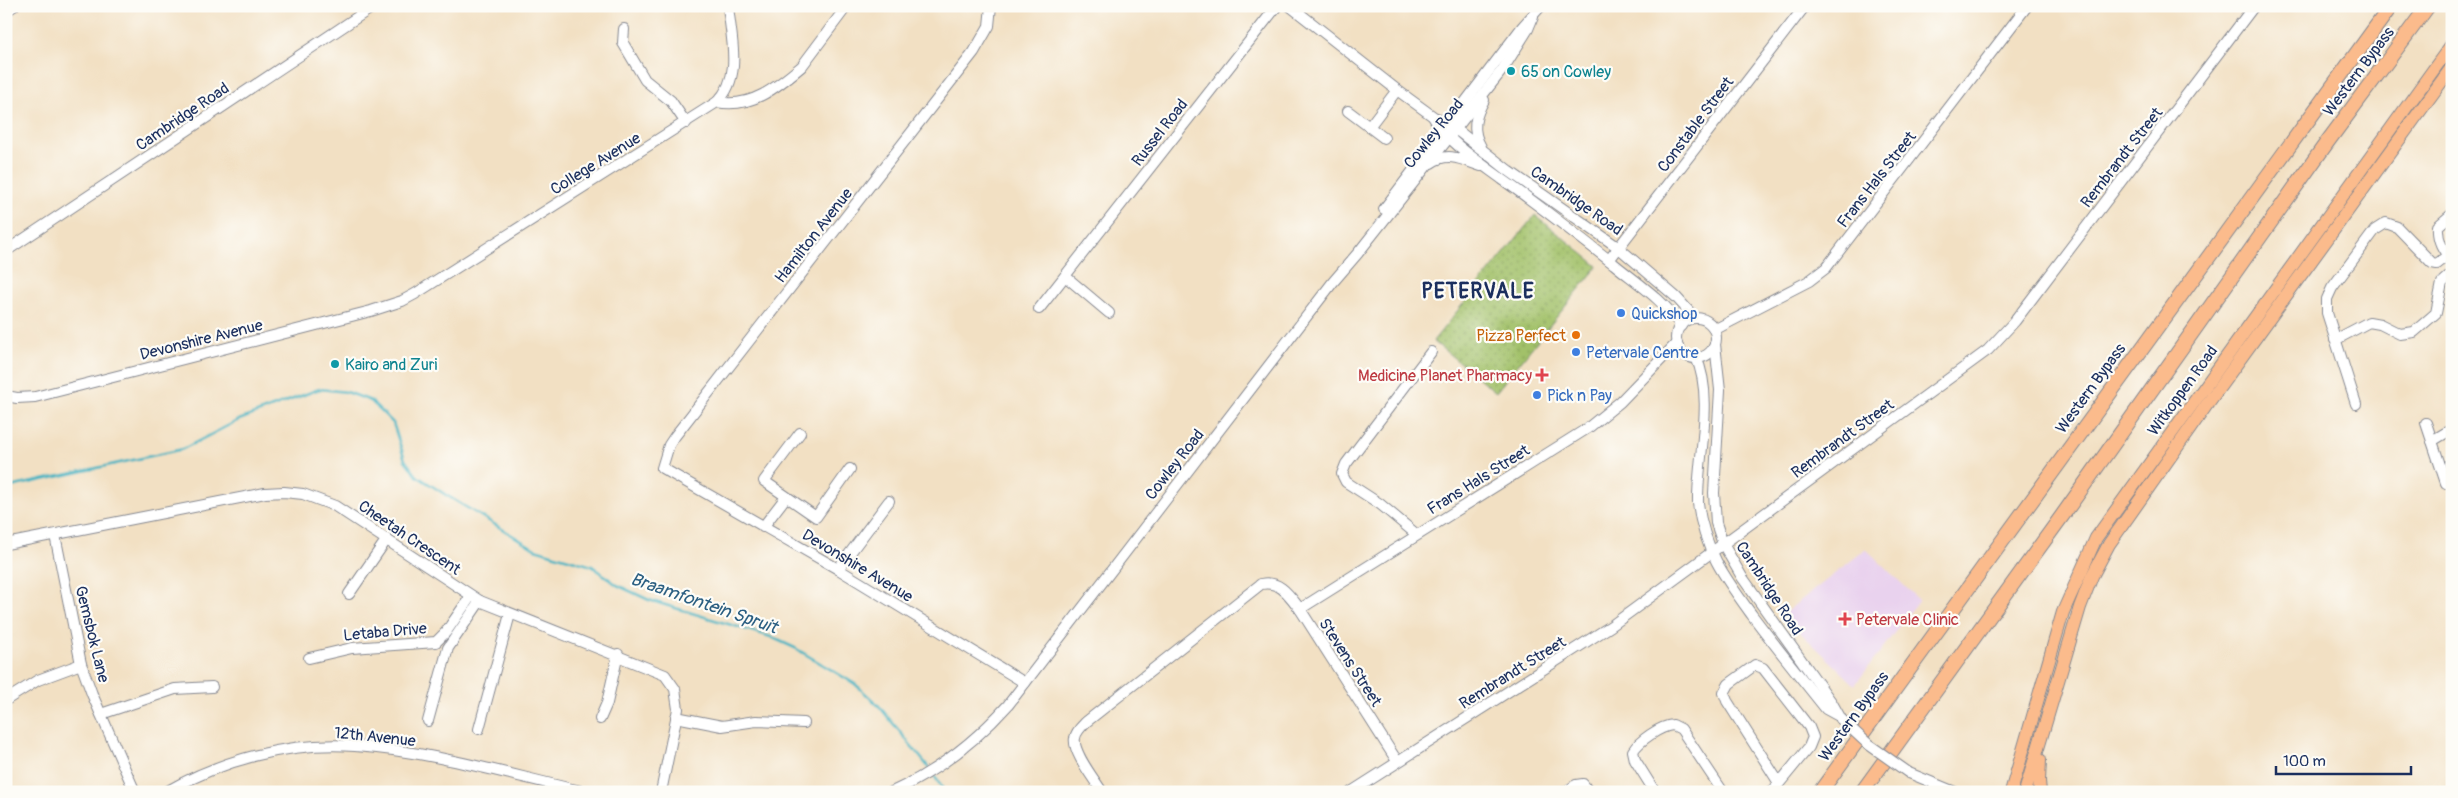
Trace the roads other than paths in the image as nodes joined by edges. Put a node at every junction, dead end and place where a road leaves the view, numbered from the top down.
1 (14, 6) edge
2 (374, 6) edge
3 (728, 6) edge
4 (847, 6) edge
5 (992, 6) edge
6 (1278, 6) edge
7 (1290, 6) edge
8 (1542, 6) edge
9 (1805, 6) edge
10 (2027, 6) edge
11 (2254, 6) edge
12 (2391, 6) edge
13 (2428, 6) edge
14 (6, 11) edge
15 (1534, 17) junction
16 (624, 29) dead end
17 (2452, 44) edge
18 (2452, 67) edge
19 (1503, 69) junction
20 (1397, 90) junction
21 (717, 102) junction
22 (1348, 111) dead end
23 (686, 123) junction
24 (1369, 127) junction
25 (1449, 130) junction
26 (1384, 138) dead end
27 (1482, 150) junction
28 (1486, 168) junction
29 (1421, 171) junction
30 (2452, 214) edge
31 (1619, 248) junction
32 (6, 251) edge
33 (2450, 259) edge
34 (1609, 260) junction
35 (1347, 263) junction
36 (2452, 274) edge
37 (1064, 276) junction
38 (402, 301) joint
39 (1039, 309) dead end
40 (1109, 314) dead end
41 (1695, 318) junction
42 (1681, 326) junction
43 (1714, 330) junction
44 (2335, 340) junction
45 (1715, 344) junction
46 (1679, 346) junction
47 (1431, 352) dead end
48 (1696, 357) junction
49 (6, 396) edge
50 (2356, 404) dead end
51 (2426, 423) dead end
52 (2452, 429) edge
53 (800, 433) dead end
54 (2432, 441) junction
55 (850, 469) dead end
56 (674, 476) joint
57 (2446, 483) dead end
58 (786, 497) junction
59 (890, 501) dead end
60 (763, 527) junction
61 (1416, 534) junction
62 (55, 535) junction
63 (387, 539) junction
64 (6, 544) edge
65 (1723, 544) junction
66 (1711, 553) junction
67 (838, 569) junction
68 (349, 594) dead end
69 (476, 598) junction
70 (1300, 609) junction
71 (510, 614) junction
72 (618, 654) junction
73 (309, 658) dead end
74 (81, 664) junction
75 (1024, 682) junction
76 (212, 687) dead end
77 (6, 700) edge
78 (101, 714) junction
79 (2048, 716) junction
80 (676, 717) junction
81 (1839, 717) junction
82 (600, 719) dead end
83 (428, 722) dead end
84 (804, 723) dead end
85 (479, 728) dead end
86 (1397, 761) junction
87 (1779, 783) junction
88 (135, 792) edge
89 (166, 792) edge
90 (585, 792) edge
91 (660, 792) edge
92 (892, 792) edge
93 (1102, 792) edge
94 (1351, 792) edge
95 (1564, 792) edge
96 (1589, 792) edge
97 (1655, 792) edge
98 (1723, 792) edge
99 (1772, 792) edge
100 (1820, 792) edge
101 (1862, 792) edge
102 (1956, 792) edge
103 (2011, 792) edge
104 (2025, 792) edge
105 (2040, 792) edge

1 - 14 street
2 - 32 street, Cambridge Road
3 - 21 street, College Avenue
4 - 21 street
5 - 56 street, Hamilton Avenue
6 - 37 street, Russel Road
7 - 20 street, Cambridge Road
8 - 15 street, Cowley Road
9 - 31 street, Constable Street
10 - 43 street, Frans Hals Street
11 - 65 street, Rembrandt Street
12 - 100 highway, Western Bypass
13 - 101 highway, Western Bypass
15 - 19 street, Cowley Road
15 - 25 street, Cowley Road
16 - 23 street
17 - 103 main road, Witkoppen Road
18 - 79 main road, Witkoppen Road
19 - 25 street, Cowley Road
19 - 27 street
20 - 24 street
20 - 25 street, Cambridge Road
21 - 23 street, College Avenue
22 - 24 street
23 - 38 street, College Avenue
24 - 26 street
25 - 27 street, Cambridge Road
25 - 28 street, Cambridge Road
25 - 29 street, Cowley Road
25 - 35 street, Cowley Road
27 - 31 street, Cambridge Road
28 - 29 street
28 - 34 street, Cambridge Road
29 - 35 street, Cowley Road
30 - 33 street
31 - 34 street, Constable Street
31 - 41 street, Cambridge Road
33 - 44 street
34 - 42 street, Cambridge Road
35 - 75 street, Cowley Road
36 - 44 street
37 - 39 street, Russel Road
37 - 40 street
38 - 49 street, Devonshire Avenue
41 - 42 street
41 - 43 street
42 - 46 street
43 - 45 street
44 - 50 street
45 - 48 street
45 - 65 street, Cambridge Road
46 - 48 street
46 - 61 street, Frans Hals Street
47 - 61 street
48 - 66 street, Cambridge Road
51 - 54 street
52 - 54 street
53 - 58 street
54 - 57 street
55 - 58 street
56 - 60 street, Devonshire Avenue
58 - 60 street
59 - 67 street
60 - 67 street, Devonshire Avenue
61 - 70 street, Frans Hals Street
62 - 63 street, Cheetah Crescent
62 - 64 street, Cheetah Crescent
62 - 74 street, Gemsbok Lane
63 - 68 street
63 - 69 street, Cheetah Crescent
65 - 66 street, Rembrandt Street
65 - 81 street, Cambridge Road
66 - 81 street, Cambridge Road
66 - 86 street, Rembrandt Street
67 - 75 street, Devonshire Avenue
69 - 71 street, Cheetah Crescent
69 - 73 street, Letaba Drive
69 - 83 street
70 - 86 street, Stevens Street
70 - 93 street, Stevens Street
71 - 72 street, Cheetah Crescent
71 - 85 street
72 - 80 street, Cheetah Crescent
72 - 82 street
74 - 77 street
74 - 78 street, Gemsbok Lane
75 - 92 street
76 - 78 street
78 - 88 street, Gemsbok Lane
79 - 104 main road, Witkoppen Road
79 - 105 main road
80 - 84 street
80 - 91 street, Cheetah Crescent
81 - 102 street, Cambridge Road, bridge
86 - 94 street, Rembrandt Street
87 - 87 street
87 - 99 street
89 - 90 street, 12th Avenue
95 - 96 street
97 - 98 street

